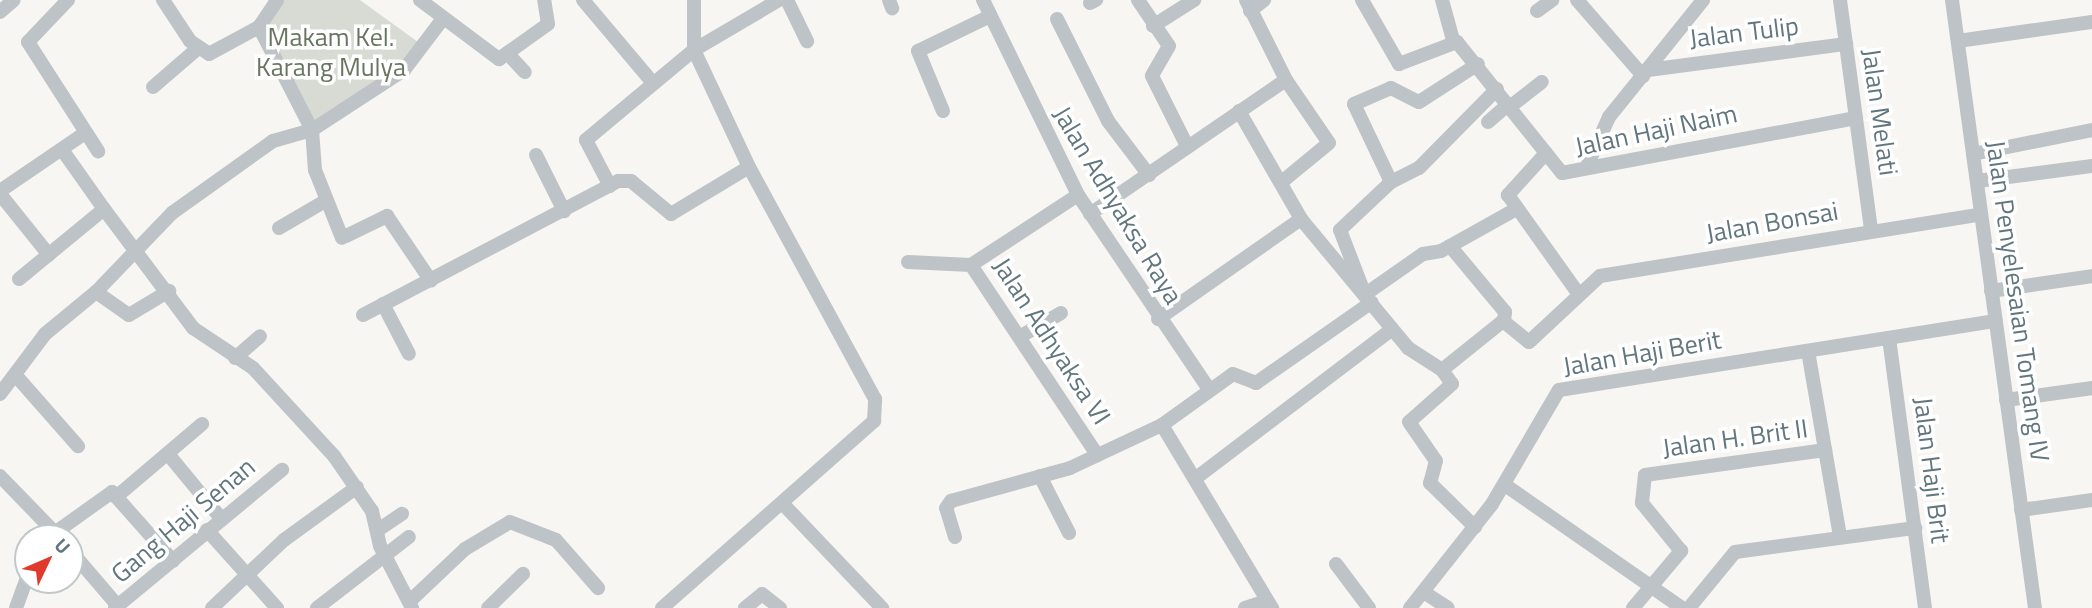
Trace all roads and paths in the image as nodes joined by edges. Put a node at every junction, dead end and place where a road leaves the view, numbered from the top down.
1 (14, 0) edge
2 (68, 0) edge
3 (163, 0) edge
4 (277, 0) edge
5 (420, 0) edge
6 (544, 0) edge
7 (583, 0) edge
8 (694, 0) edge
9 (779, 0) edge
10 (787, 0) edge
11 (983, 0) edge
12 (1138, 0) edge
13 (1194, 0) edge
14 (1264, 0) edge
15 (1362, 0) edge
16 (1442, 0) edge
17 (1552, 0) edge
18 (1577, 0) edge
19 (1703, 0) edge
20 (1840, 0) edge
21 (1952, 0) edge
22 (1248, 6) edge
23 (1537, 10) dead end
24 (0, 13) edge
25 (988, 17) junction
26 (1057, 19) dead end
27 (442, 20) junction
28 (2092, 22) edge
29 (1153, 26) junction
30 (259, 27) junction
31 (1453, 40) junction
32 (807, 41) dead end
33 (1958, 41) junction
34 (1846, 44) junction
35 (197, 49) junction
36 (694, 50) junction
37 (507, 53) junction
38 (1478, 64) junction
39 (525, 72) dead end
40 (1646, 73) junction
41 (1286, 80) junction
42 (652, 82) junction
43 (1542, 82) dead end
44 (153, 87) dead end
45 (1497, 89) junction
46 (1510, 105) junction
47 (943, 111) dead end
48 (1239, 111) junction
49 (1856, 118) junction
50 (1488, 122) dead end
51 (312, 130) junction
52 (2092, 131) edge
53 (85, 133) junction
54 (1187, 146) junction
55 (63, 151) junction
56 (97, 151) dead end
57 (1546, 153) junction
58 (1973, 154) junction
59 (536, 155) dead end
60 (1588, 164) junction
61 (2092, 166) edge
62 (749, 167) junction
63 (1149, 174) junction
64 (1284, 180) junction
65 (1977, 181) junction
66 (1391, 182) junction
67 (610, 186) junction
68 (0, 192) edge
69 (1078, 195) junction
70 (325, 201) junction
71 (104, 209) junction
72 (1516, 209) junction
73 (564, 211) junction
74 (1090, 214) junction
75 (1981, 214) junction
76 (1301, 219) junction
77 (279, 228) dead end
78 (1871, 230) junction
79 (1450, 246) junction
80 (135, 250) junction
81 (49, 255) junction
82 (908, 262) dead end
83 (971, 265) junction
84 (2092, 276) edge
85 (19, 279) dead end
86 (430, 281) junction
87 (169, 291) junction
88 (1992, 291) junction
89 (96, 292) junction
90 (1578, 293) junction
91 (1367, 295) junction
92 (383, 304) junction
93 (1061, 313) dead end
94 (363, 315) dead end
95 (1158, 318) junction
96 (1504, 321) junction
97 (1996, 321) junction
98 (1391, 330) junction
99 (260, 336) dead end
100 (1021, 336) junction
101 (1889, 338) junction
102 (1808, 351) junction
103 (409, 354) dead end
104 (235, 358) junction
105 (1442, 370) junction
106 (18, 378) junction
107 (2092, 388) edge
108 (1209, 389) junction
109 (0, 394) edge
110 (2006, 400) junction
111 (202, 424) dead end
112 (1162, 425) junction
113 (78, 446) dead end
114 (1825, 450) junction
115 (168, 454) junction
116 (1097, 455) junction
117 (282, 470) dead end
118 (0, 476) edge
119 (1040, 476) junction
120 (1196, 478) junction
121 (1505, 485) junction
122 (357, 487) junction
123 (116, 497) junction
124 (2092, 500) edge
125 (783, 504) junction
126 (2021, 510) junction
127 (402, 514) dead end
128 (220, 517) junction
129 (47, 524) edge
130 (70, 524) edge
131 (1475, 527) junction
132 (1915, 528) junction
133 (207, 530) junction
134 (377, 530) junction
135 (1069, 533) dead end
136 (409, 537) dead end
137 (955, 537) dead end
138 (1840, 537) junction
139 (385, 555) junction
140 (173, 561) junction
141 (1336, 564) dead end
142 (84, 567) edge
143 (523, 575) dead end
144 (247, 576) junction
145 (598, 588) dead end
146 (1652, 590) junction
147 (1425, 593) junction
148 (411, 604) edge
149 (1270, 604) edge
150 (116, 607) edge
151 (212, 608) edge
152 (277, 608) edge
153 (317, 608) edge
154 (488, 608) edge
155 (662, 608) edge
156 (745, 608) edge
157 (780, 608) edge
158 (882, 608) edge
159 (1245, 608) edge
160 (1369, 608) edge
161 (1410, 608) edge
162 (1448, 608) edge
163 (1633, 608) edge
164 (1682, 608) edge
165 (1689, 608) edge
166 (1925, 608) edge
167 (2035, 608) edge

1 - 24 street
2 - 53 street
3 - 35 street
4 - 30 street
5 - 27 street
6 - 37 street
7 - 42 street
8 - 36 street
9 - 36 street
10 - 32 street
11 - 25 street, Jalan Adhyaksa Raya
12 - 29 street
13 - 29 street
14 - 22 street
15 - 31 street
16 - 31 street
17 - 23 street
18 - 40 street
19 - 40 street
20 - 34 street, Jalan Melati
21 - 33 street, Jalan Penyelesaian Tomang IV
22 - 41 street
25 - 47 street
25 - 69 street, Jalan Adhyaksa Raya
26 - 63 street
27 - 37 street
27 - 51 street
28 - 33 street
29 - 54 street
30 - 35 street
30 - 51 street
31 - 38 street, Jalan Haji Naim
33 - 58 street, Jalan Penyelesaian Tomang IV
34 - 40 street, Jalan Tulip
34 - 49 street, Jalan Melati
35 - 44 street
36 - 42 street
36 - 62 street
37 - 39 street
38 - 45 street, Jalan Haji Naim
38 - 66 street
40 - 60 street
41 - 48 street
41 - 64 street
42 - 67 street
43 - 46 street
45 - 46 street, Jalan Haji Naim
45 - 66 street
46 - 50 street
46 - 57 street, Jalan Haji Naim
48 - 54 street
48 - 64 street
49 - 60 street, Jalan Haji Naim
49 - 78 street, Jalan Melati
51 - 70 street
51 - 80 street
52 - 58 street
53 - 55 street
53 - 56 street
54 - 63 street
55 - 68 street
55 - 71 street
57 - 60 street, Jalan Haji Naim
57 - 72 street
58 - 65 street, Jalan Penyelesaian Tomang IV
59 - 73 street
61 - 65 street
62 - 67 street
62 - 125 street
63 - 74 street
64 - 76 street
65 - 75 street, Jalan Penyelesaian Tomang IV
66 - 91 street
67 - 73 street
68 - 81 street
69 - 74 street, Jalan Adhyaksa Raya
69 - 83 street, Jalan Adhyaksa VI
70 - 77 street
70 - 86 street
71 - 80 street
71 - 81 street
72 - 79 street
72 - 90 street
73 - 86 street
74 - 95 street, Jalan Adhyaksa Raya
75 - 78 street, Jalan Bonsai
75 - 88 street, Jalan Penyelesaian Tomang IV
76 - 91 street
76 - 95 street
78 - 90 street, Jalan Bonsai
79 - 91 street
79 - 96 street
80 - 87 street
80 - 89 street
81 - 85 street
82 - 83 street
83 - 100 street, Jalan Adhyaksa VI
84 - 88 street
86 - 92 street
87 - 89 street
87 - 104 street
88 - 97 street, Jalan Penyelesaian Tomang IV
89 - 106 street
90 - 96 street, Jalan Bonsai
91 - 98 street
91 - 108 street
92 - 94 street
92 - 103 street
93 - 100 street
95 - 108 street, Jalan Adhyaksa Raya
96 - 105 street
97 - 101 street, Jalan Haji Berit
97 - 110 street, Jalan Penyelesaian Tomang IV
98 - 105 street
98 - 120 street
99 - 104 street
100 - 116 street, Jalan Adhyaksa VI
101 - 102 street, Jalan Haji Berit
101 - 132 street, Jalan Haji Brit
102 - 114 street
102 - 121 street, Jalan Haji Berit
104 - 122 street
105 - 131 street
106 - 109 street
106 - 113 street
107 - 110 street
108 - 112 street
110 - 126 street, Jalan Penyelesaian Tomang IV
111 - 115 street
112 - 116 street, Jalan Adhyaksa VI
112 - 120 street
114 - 138 street
114 - 146 street, Jalan H. Brit II
115 - 123 street
115 - 128 street
116 - 119 street
117 - 128 street, Gang Haji Senan
118 - 129 street
119 - 135 street
119 - 137 street
120 - 149 street
121 - 131 street, Jalan Haji Berit
121 - 146 street
122 - 134 street
122 - 144 street
123 - 130 street
123 - 140 street
124 - 126 street
125 - 155 street
125 - 158 street
126 - 167 street, Jalan Penyelesaian Tomang IV
127 - 134 street
128 - 133 street, Gang Haji Senan
131 - 147 street, Jalan Haji Berit
132 - 138 street
132 - 166 street, Jalan Haji Brit
133 - 140 street, Gang Haji Senan
133 - 144 street
134 - 139 street
136 - 139 street
138 - 165 street
139 - 148 street
139 - 153 street
140 - 150 street, Gang Haji Senan
141 - 160 street
142 - 150 street
143 - 154 street
144 - 151 street
144 - 152 street
145 - 148 street
146 - 163 street
146 - 164 street
147 - 161 street, Jalan Haji Berit
147 - 162 street
149 - 159 street
156 - 157 street

